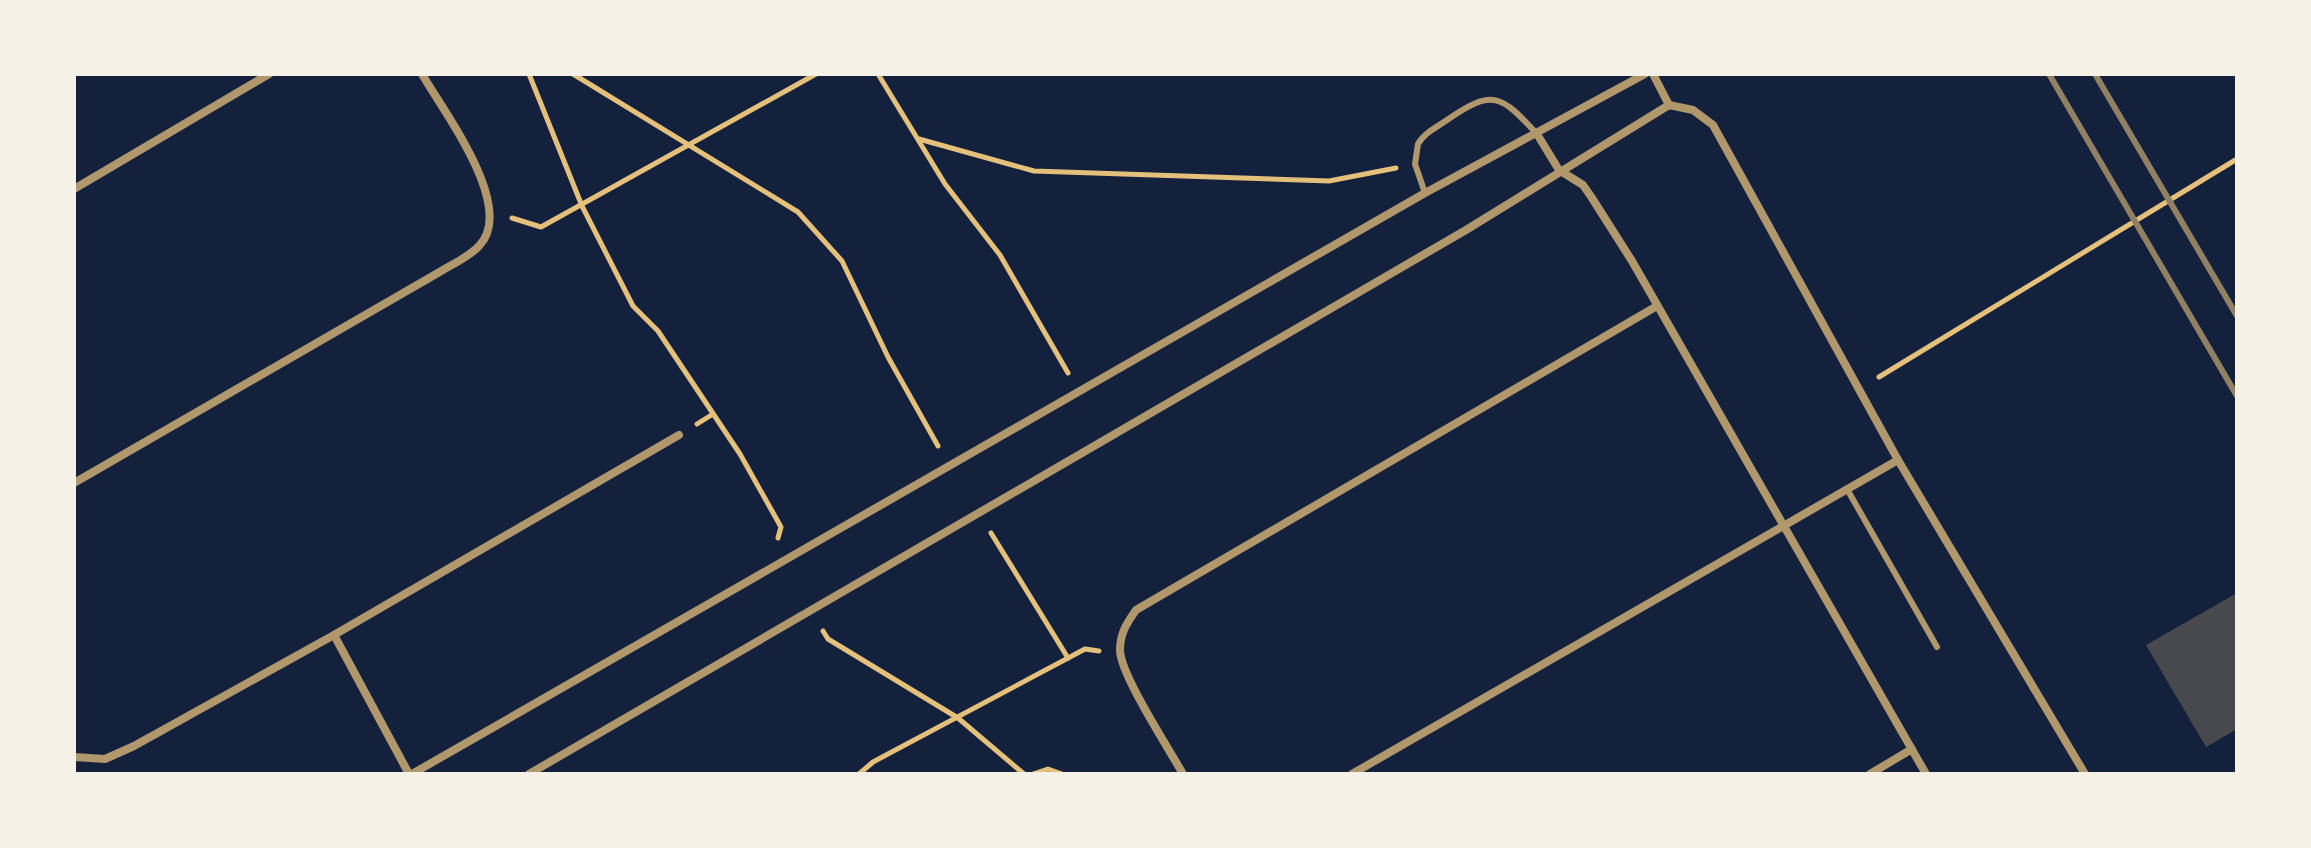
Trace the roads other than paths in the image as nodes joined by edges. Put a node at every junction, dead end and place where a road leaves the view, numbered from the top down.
1 (269, 74) edge
2 (422, 74) edge
3 (1645, 74) edge
4 (1653, 74) edge
5 (1669, 105) junction
6 (1537, 134) junction
7 (1559, 170) junction
8 (74, 189) edge
9 (1425, 193) junction
10 (1657, 306) junction
11 (679, 435) dead end
12 (1898, 460) junction
13 (74, 483) edge
14 (1847, 489) junction
15 (1784, 523) junction
16 (334, 635) junction
17 (1937, 647) dead end
18 (1912, 749) junction
19 (74, 757) edge
20 (410, 774) edge
21 (529, 774) edge
22 (1183, 774) edge
23 (1352, 774) edge
24 (1870, 774) edge
25 (1926, 774) edge
26 (2085, 774) edge

1 - 8 street
2 - 13 street
3 - 6 street
4 - 5 street
5 - 7 street
5 - 12 street
6 - 7 street
6 - 9 street
6 - 9 lane
7 - 10 street
7 - 21 street
9 - 20 street
10 - 15 street
10 - 22 street
11 - 16 street
12 - 14 street
12 - 26 street
14 - 15 street
14 - 17 lane
15 - 18 street
15 - 23 street
16 - 19 street
16 - 20 street
18 - 24 street
18 - 25 street

